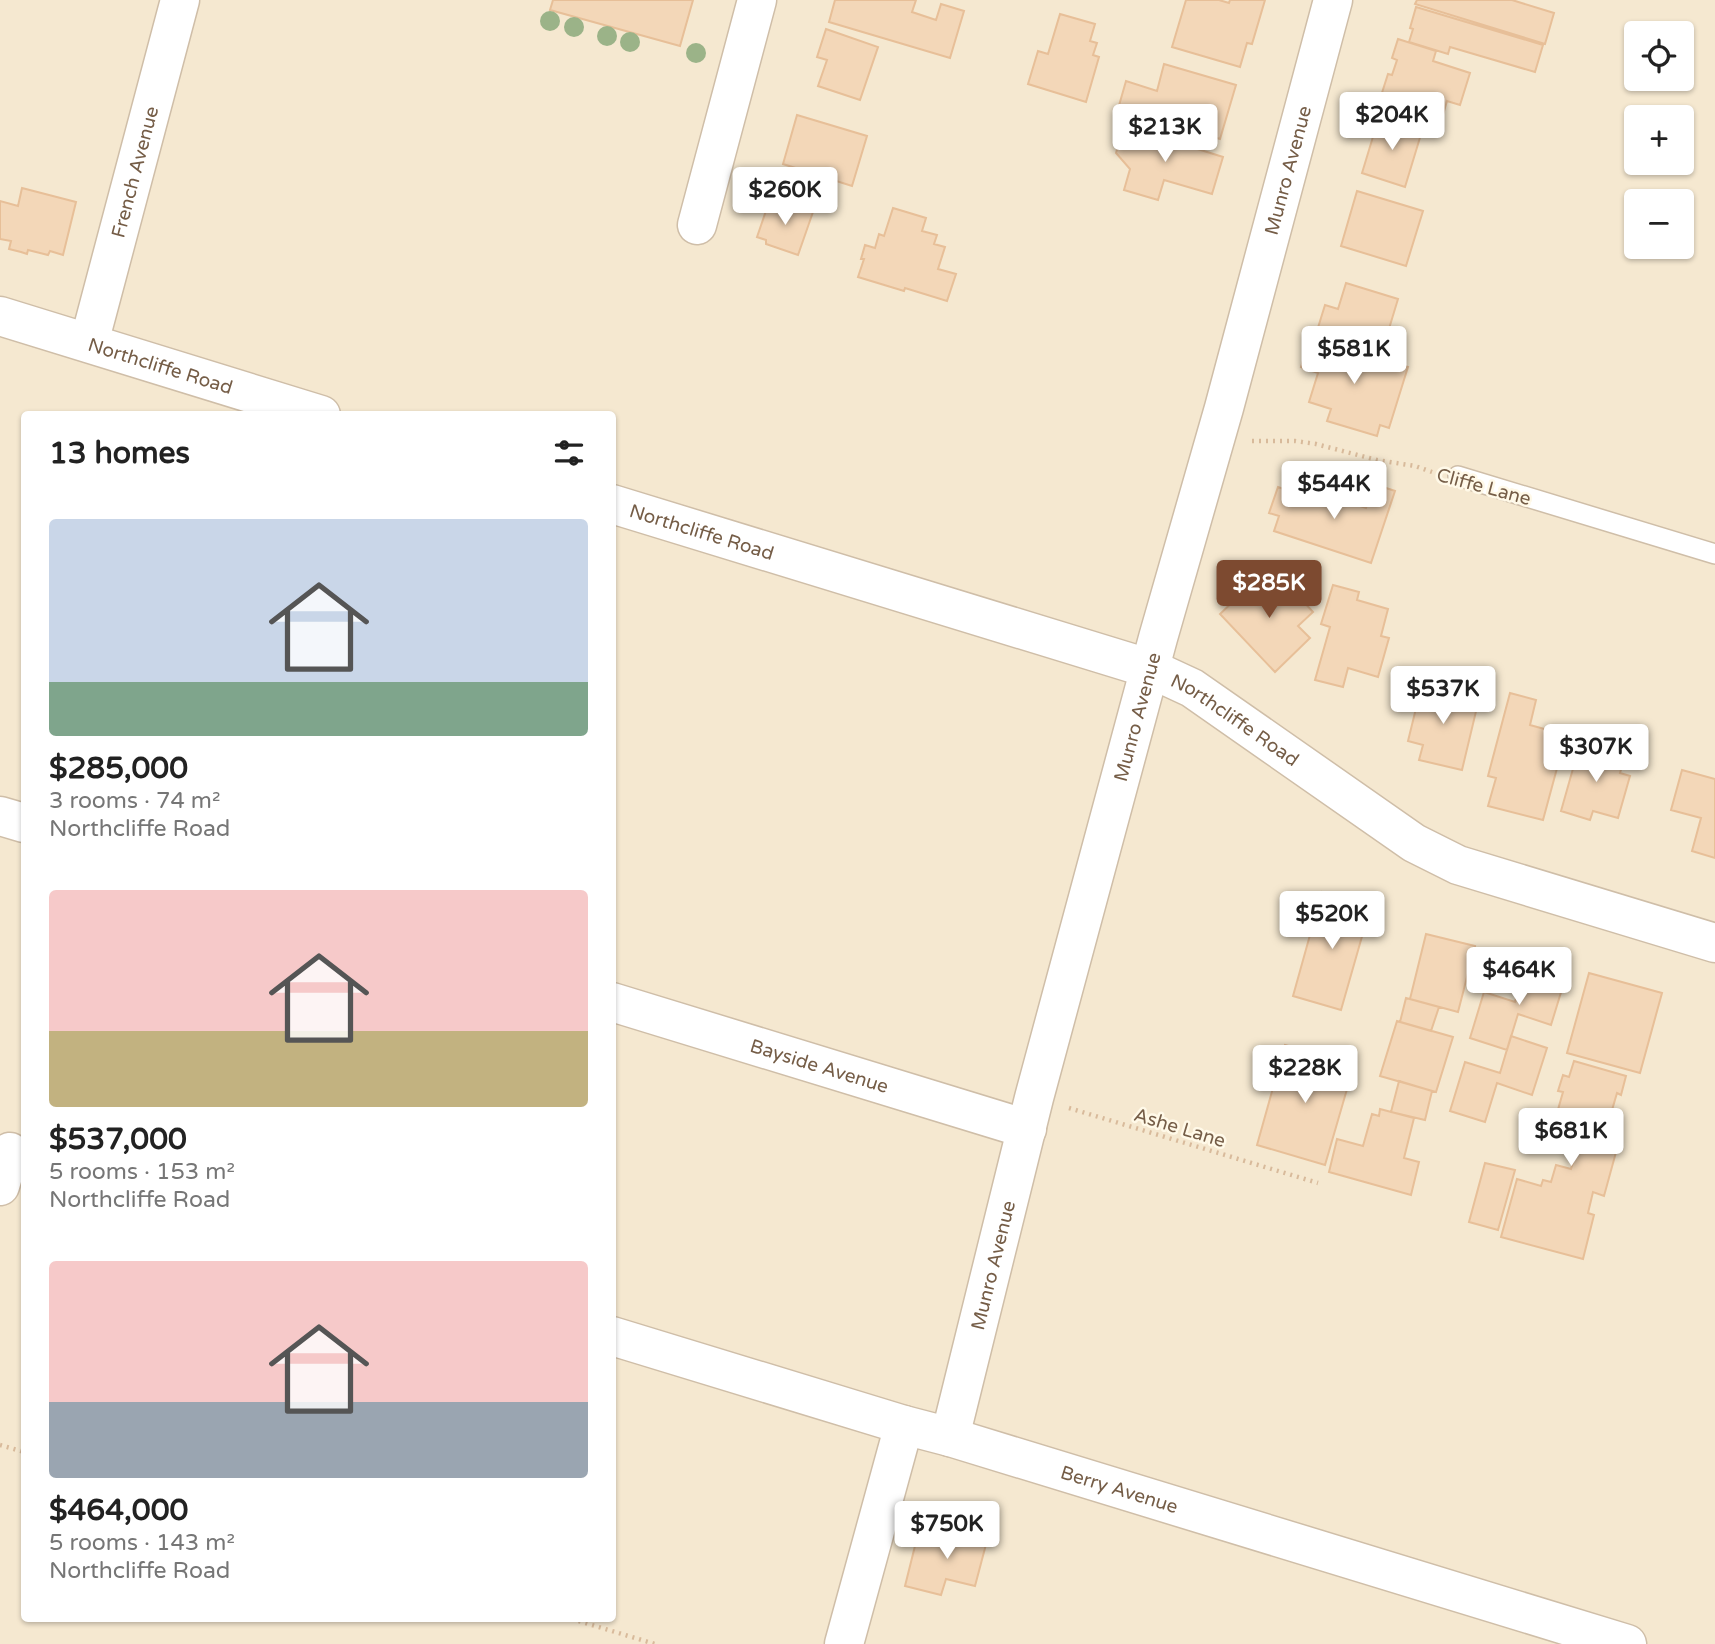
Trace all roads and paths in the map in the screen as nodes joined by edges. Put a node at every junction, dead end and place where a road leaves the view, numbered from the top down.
1 (180, 0) edge
2 (757, 0) edge
3 (1333, 0) edge
4 (697, 225) dead end
5 (0, 316) edge
6 (89, 343) junction
7 (308, 411) edge
8 (1248, 441) dead end
9 (1458, 477) joint
10 (616, 505) edge
11 (1715, 554) edge
12 (1151, 669) junction
13 (0, 816) edge
14 (21, 822) edge
15 (1715, 943) edge
16 (616, 1003) edge
17 (1031, 1114) junction
18 (1318, 1183) dead end
19 (616, 1337) edge
20 (904, 1425) junction
21 (950, 1437) junction
22 (0, 1445) edge
23 (21, 1451) edge
24 (582, 1622) edge
25 (655, 1644) edge
26 (844, 1644) edge
27 (1627, 1644) edge

1 - 6 street, French Avenue
2 - 4 street
3 - 12 street, Munro Avenue
5 - 6 street, Northcliffe Road
6 - 7 street, Northcliffe Road
8 - 9 path, Cliffe Lane
9 - 11 lane, Cliffe Lane
10 - 12 street, Northcliffe Road
12 - 15 street, Northcliffe Road
12 - 17 street, Munro Avenue
13 - 14 street
16 - 17 street, Bayside Avenue
17 - 18 path, Ashe Lane
17 - 21 street, Munro Avenue
19 - 20 street, Berry Avenue
20 - 21 street, Berry Avenue
20 - 26 street
21 - 27 street, Berry Avenue
22 - 23 path
24 - 25 path

